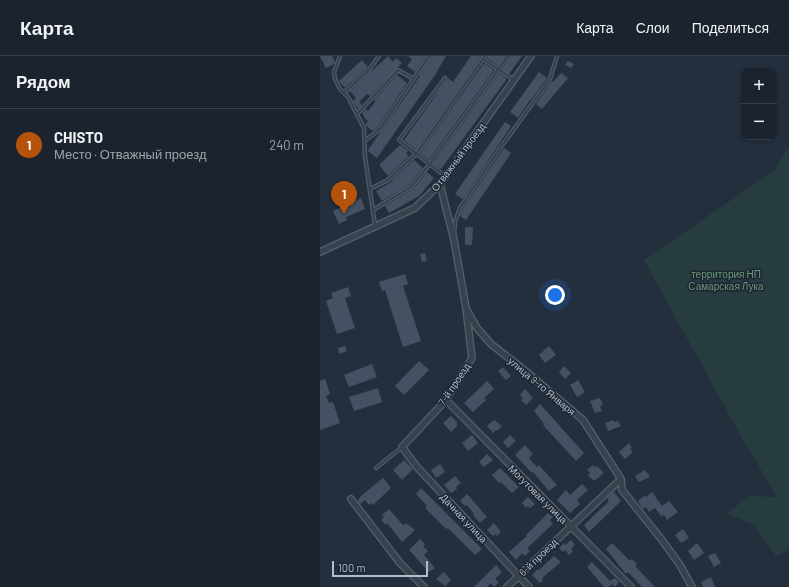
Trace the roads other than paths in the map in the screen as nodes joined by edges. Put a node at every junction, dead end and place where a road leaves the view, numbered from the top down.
1 (340, 56) edge
2 (379, 56) edge
3 (430, 56) edge
4 (485, 56) edge
5 (508, 56) edge
6 (531, 56) edge
7 (557, 56) edge
8 (483, 59) junction
9 (498, 70) junction
10 (445, 78) dead end
11 (414, 79) junction
12 (514, 80) junction
13 (344, 93) junction
14 (357, 114) junction
15 (365, 140) junction
16 (416, 154) junction
17 (429, 165) junction
18 (445, 177) junction
19 (440, 184) junction
20 (370, 189) junction
21 (373, 210) junction
22 (376, 227) junction
23 (454, 240) junction
24 (320, 252) edge
25 (466, 308) junction
26 (446, 400) junction
27 (402, 447) junction
28 (376, 468) dead end
29 (621, 479) junction
30 (351, 499) dead end
31 (570, 526) junction
32 (518, 576) junction
33 (424, 587) edge
34 (507, 587) edge
35 (529, 587) edge
36 (631, 587) edge
37 (692, 587) edge

1 - 13 lane
2 - 13 lane
3 - 11 lane
4 - 8 lane
5 - 9 lane
6 - 12 street, Отважный проезд
7 - 23 lane
8 - 9 lane
8 - 16 lane
9 - 12 lane
9 - 17 lane
10 - 16 lane
11 - 14 lane
11 - 15 lane
12 - 18 street, Отважный проезд
13 - 14 lane
14 - 15 lane
15 - 20 lane
16 - 17 lane
16 - 20 lane
17 - 18 lane
17 - 21 lane
18 - 19 street, Отважный проезд
19 - 22 street, Отважный проезд
19 - 23 street, 7-й проезд
20 - 21 lane
21 - 22 lane
22 - 24 street, Отважный проезд
23 - 25 street, 7-й проезд
25 - 26 street, 7-й проезд
25 - 29 street, улица 9-го Января
26 - 27 street, 7-й проезд
26 - 31 street, Могутовая улица
27 - 28 lane
27 - 32 street, Дачная улица
29 - 31 street, 6-й проезд
29 - 37 street, улица 9-го Января
30 - 33 street
31 - 32 street, 6-й проезд
31 - 36 street, Могутовая улица
32 - 34 street, 6-й проезд
32 - 35 street, Дачная улица

